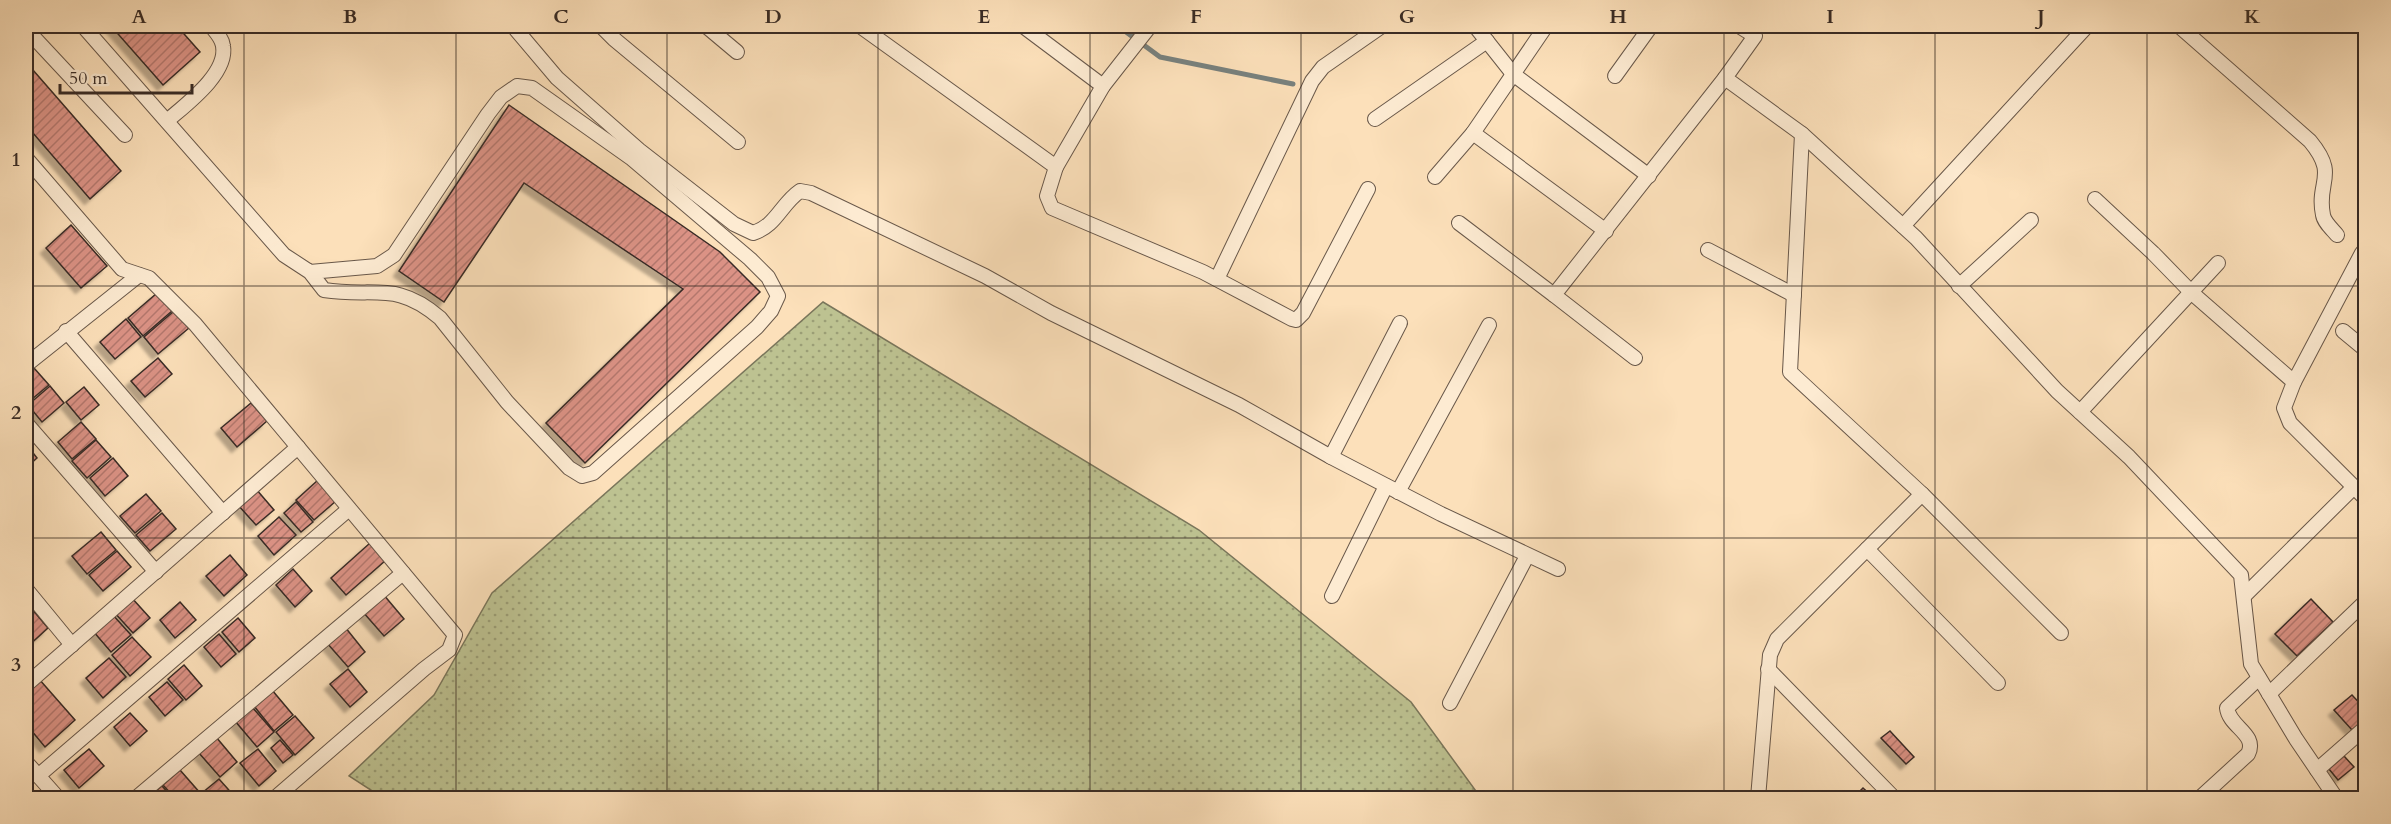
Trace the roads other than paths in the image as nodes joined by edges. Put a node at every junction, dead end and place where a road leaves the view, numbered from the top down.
1 (83, 26) edge
2 (211, 26) edge
3 (513, 26) edge
4 (602, 26) edge
5 (706, 26) edge
6 (860, 26) edge
7 (1023, 26) edge
8 (1150, 26) edge
9 (1382, 26) edge
10 (1475, 26) edge
11 (1546, 26) edge
12 (1651, 26) edge
13 (1739, 26) edge
14 (2087, 26) edge
15 (2179, 26) edge
16 (26, 29) edge
17 (1487, 41) junction
18 (737, 52) dead end
19 (1513, 74) junction
20 (1616, 76) dead end
21 (1725, 78) junction
22 (1103, 86) junction
23 (1375, 119) dead end
24 (167, 122) junction
25 (1473, 133) junction
26 (1802, 134) junction
27 (125, 135) dead end
28 (738, 142) dead end
29 (26, 158) edge
30 (1056, 167) junction
31 (1649, 176) junction
32 (1435, 177) dead end
33 (1368, 189) dead end
34 (2095, 199) dead end
35 (2031, 220) dead end
36 (1459, 223) dead end
37 (1903, 226) junction
38 (1606, 231) junction
39 (2337, 235) dead end
40 (1708, 250) dead end
41 (2362, 253) dead end
42 (2218, 263) dead end
43 (310, 272) junction
44 (139, 274) junction
45 (1217, 279) junction
46 (1959, 286) junction
47 (2192, 293) junction
48 (1554, 295) junction
49 (1794, 295) junction
50 (1401, 322) dead end
51 (1489, 324) dead end
52 (66, 331) junction
53 (2343, 331) dead end
54 (2366, 350) edge
55 (1635, 358) dead end
56 (26, 365) edge
57 (2294, 382) junction
58 (2080, 412) junction
59 (26, 423) edge
60 (298, 447) junction
61 (1330, 457) junction
62 (2354, 487) junction
63 (1392, 489) junction
64 (1922, 494) junction
65 (2366, 499) edge
66 (349, 509) junction
67 (223, 513) junction
68 (1866, 549) junction
69 (1527, 556) junction
70 (1558, 569) dead end
71 (156, 572) junction
72 (403, 573) junction
73 (26, 589) edge
74 (1332, 596) dead end
75 (2244, 596) junction
76 (2366, 601) edge
77 (2061, 633) dead end
78 (72, 645) junction
79 (1768, 669) junction
80 (2259, 678) junction
81 (1998, 682) dead end
82 (26, 686) edge
83 (2269, 694) junction
84 (1450, 703) dead end
85 (2366, 727) edge
86 (26, 762) edge
87 (2317, 770) junction
88 (38, 776) junction
89 (1762, 795) edge
90 (58, 798) edge
91 (136, 798) edge
92 (275, 798) edge
93 (1894, 798) edge
94 (2200, 798) edge
95 (2336, 798) edge

1 - 24 street
2 - 24 street
3 - 61 street
4 - 28 street
5 - 18 street
6 - 30 street
7 - 22 street
8 - 22 street
9 - 45 street
10 - 17 street
11 - 19 street
12 - 20 street
13 - 21 street
14 - 37 street
15 - 39 street
16 - 27 street
17 - 19 street
17 - 23 street
19 - 25 street
19 - 31 street
21 - 26 street
21 - 31 street
22 - 30 street
24 - 43 street
25 - 32 street
25 - 38 street
26 - 37 street
26 - 49 street
29 - 44 street
30 - 45 street
31 - 38 street
33 - 45 street
34 - 47 street
35 - 46 street
36 - 48 street
37 - 46 street
38 - 48 street
40 - 49 street
41 - 57 street
42 - 47 street
43 - 43 street
44 - 52 street
44 - 60 street
46 - 58 street
47 - 57 street
47 - 58 street
48 - 55 street
49 - 64 street
50 - 61 street
51 - 63 street
52 - 56 street
52 - 67 street
53 - 54 street
57 - 62 street
58 - 75 street
59 - 71 street
60 - 66 street
60 - 67 street
61 - 63 street
62 - 65 street
62 - 75 street
63 - 69 street
63 - 74 street
64 - 68 street
64 - 77 street
66 - 72 street
66 - 88 street
67 - 71 street
68 - 79 street
68 - 81 street
69 - 70 street
69 - 84 street
71 - 78 street
72 - 91 street
72 - 92 street
73 - 78 street
75 - 80 street
76 - 83 street
78 - 82 street
79 - 89 street
79 - 93 street
80 - 83 street
80 - 94 street
83 - 87 street
85 - 87 street
86 - 88 street
87 - 95 street
88 - 90 street

